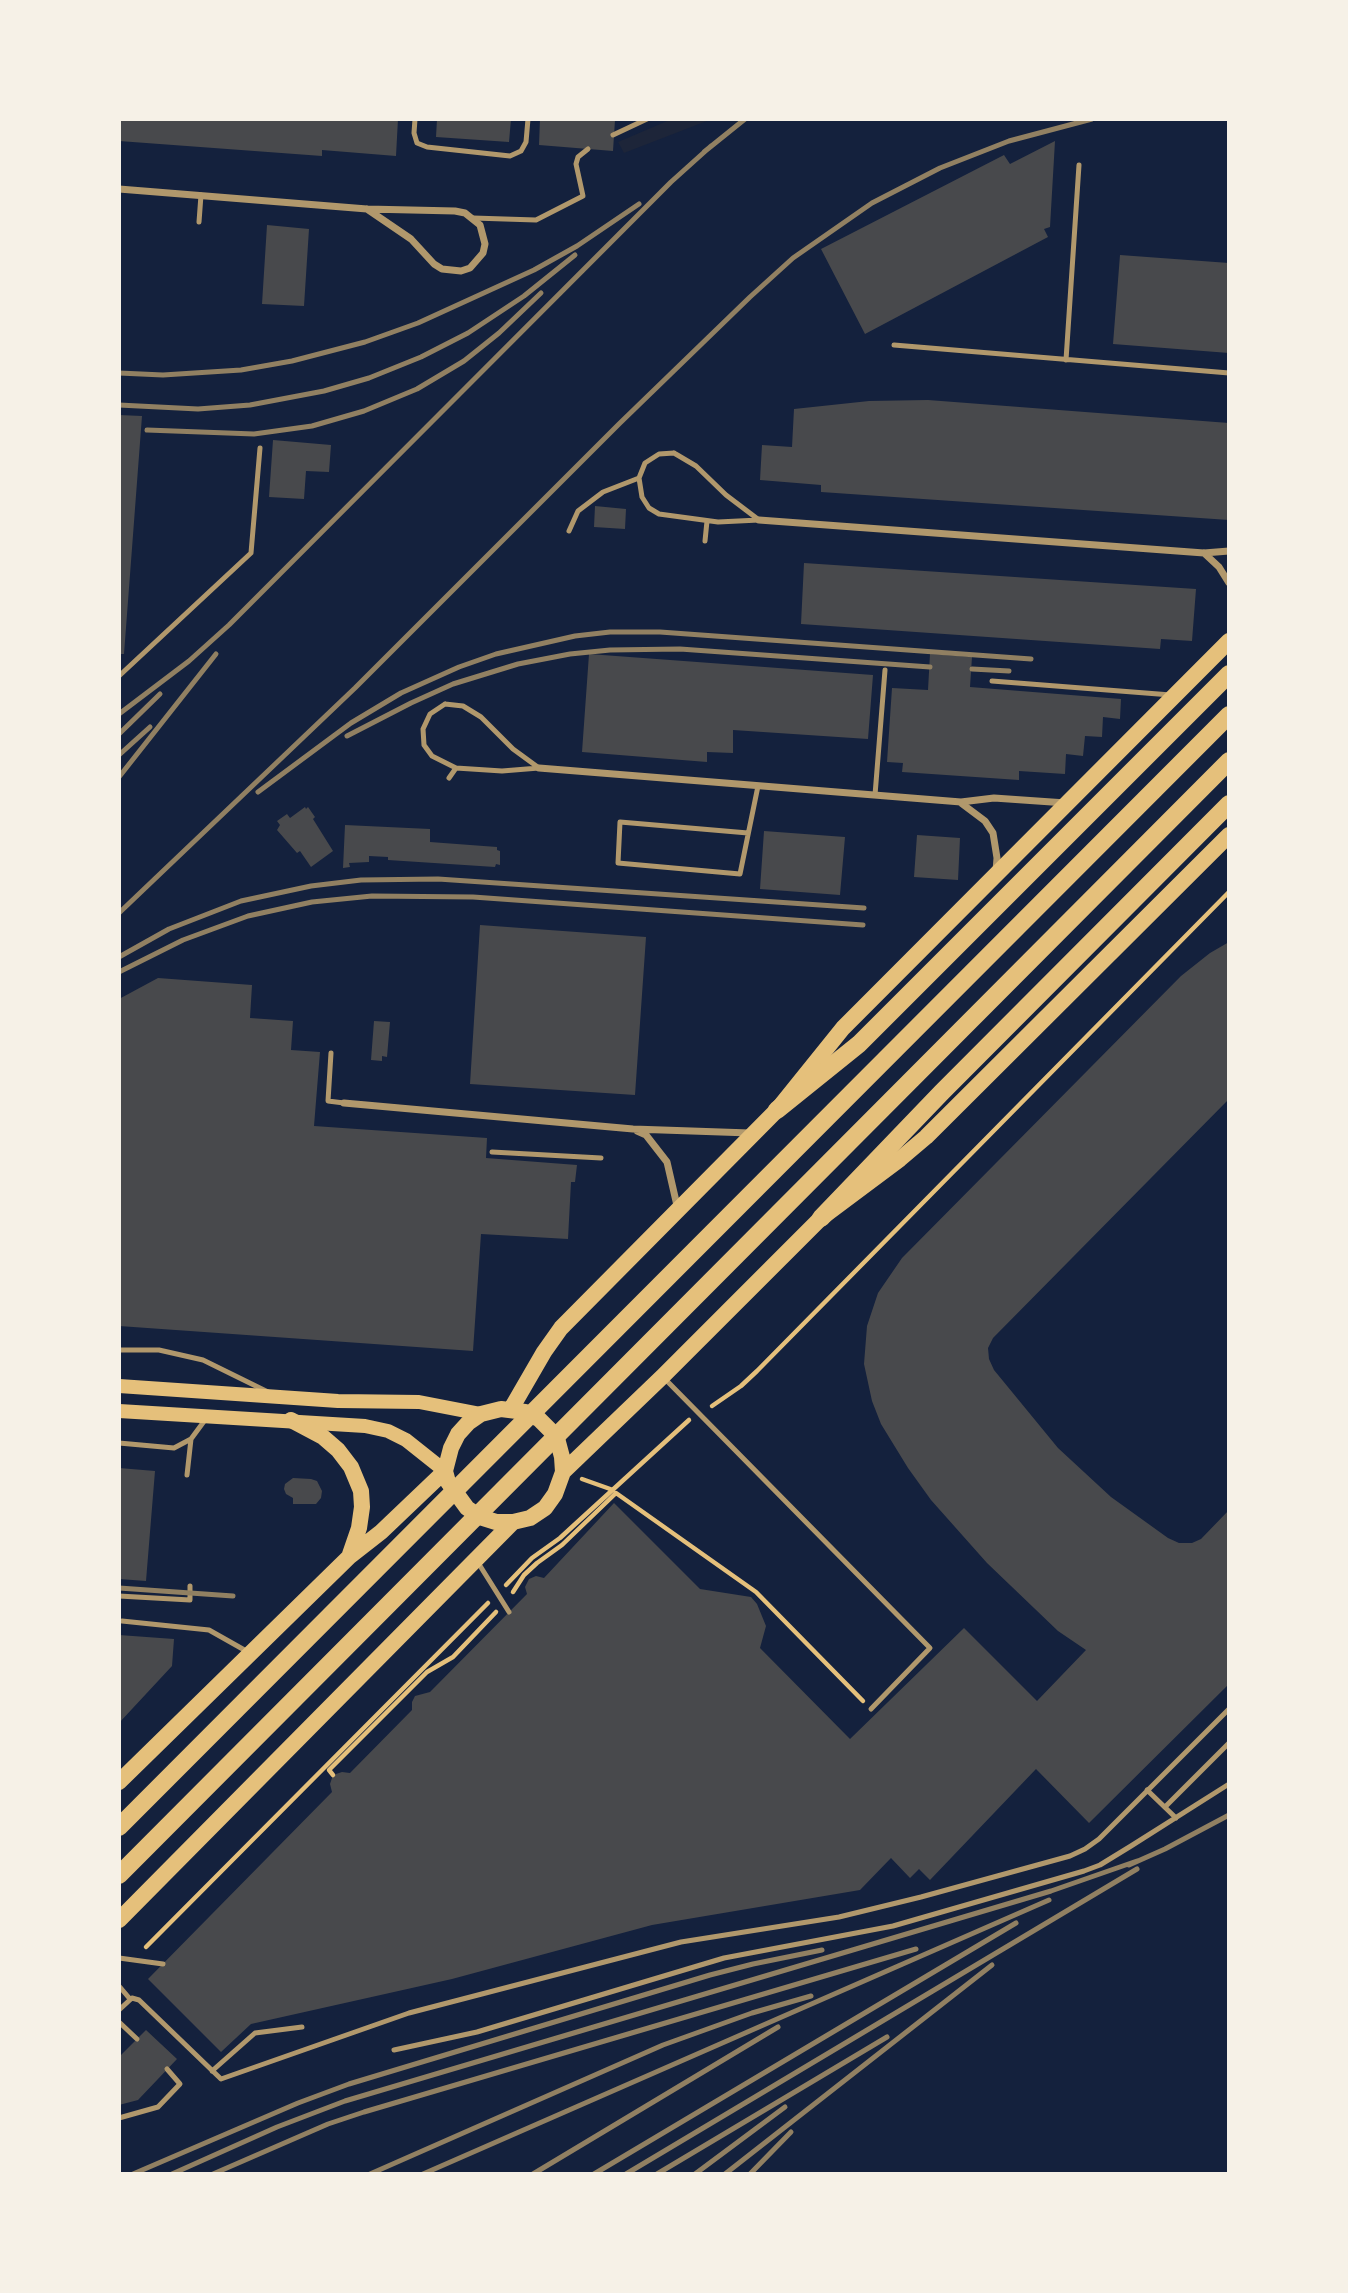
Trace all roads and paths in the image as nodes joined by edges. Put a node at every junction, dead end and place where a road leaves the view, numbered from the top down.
1 (415, 119) edge
2 (528, 119) edge
3 (647, 119) edge
4 (613, 135) dead end
5 (588, 149) dead end
6 (1079, 164) dead end
7 (119, 189) edge
8 (201, 195) junction
9 (367, 209) junction
10 (473, 218) junction
11 (199, 222) dead end
12 (894, 345) dead end
13 (1066, 360) junction
14 (1229, 373) edge
15 (260, 448) dead end
16 (639, 478) junction
17 (759, 520) junction
18 (707, 521) junction
19 (569, 531) dead end
20 (705, 541) dead end
21 (1229, 551) edge
22 (1204, 554) junction
23 (1229, 583) edge
24 (1229, 640) edge
25 (885, 670) dead end
26 (1229, 674) edge
27 (119, 676) edge
28 (992, 681) dead end
29 (1174, 695) junction
30 (1229, 715) edge
31 (1229, 761) edge
32 (456, 768) junction
33 (540, 768) junction
34 (449, 778) dead end
35 (758, 786) junction
36 (875, 795) junction
37 (961, 802) junction
38 (1066, 803) junction
39 (1229, 804) edge
40 (748, 833) junction
41 (1229, 835) edge
42 (995, 875) junction
43 (1229, 892) edge
44 (331, 1053) dead end
45 (344, 1103) joint
46 (777, 1110) junction
47 (633, 1129) junction
48 (754, 1133) junction
49 (492, 1152) dead end
50 (601, 1158) dead end
51 (678, 1210) junction
52 (821, 1218) junction
53 (119, 1350) edge
54 (663, 1376) junction
55 (119, 1386) edge
56 (278, 1397) junction
57 (511, 1409) junction
58 (119, 1410) edge
59 (699, 1413) junction
60 (481, 1414) junction
61 (208, 1416) junction
62 (291, 1420) junction
63 (191, 1439) junction
64 (119, 1443) edge
65 (445, 1471) junction
66 (563, 1472) junction
67 (187, 1475) dead end
68 (614, 1491) junction
69 (513, 1522) junction
70 (349, 1557) junction
71 (477, 1560) junction
72 (190, 1586) dead end
73 (756, 1592) junction
74 (498, 1593) junction
75 (119, 1596) edge
76 (751, 1597) dead end
77 (505, 1604) junction
78 (509, 1612) dead end
79 (122, 1621) dead end
80 (251, 1654) junction
81 (409, 1690) junction
82 (415, 1696) dead end
83 (871, 1709) joint
84 (1229, 1709) edge
85 (1229, 1743) edge
86 (127, 1767) edge
87 (333, 1775) dead end
88 (119, 1782) edge
89 (1229, 1784) edge
90 (1147, 1790) junction
91 (1165, 1807) junction
92 (1176, 1818) junction
93 (119, 1827) edge
94 (119, 1875) edge
95 (119, 1920) edge
96 (119, 1958) edge
97 (134, 1959) junction
98 (163, 1964) dead end
99 (119, 1986) edge
100 (130, 1999) junction
101 (119, 2010) edge
102 (119, 2022) edge
103 (302, 2027) dead end
104 (137, 2039) dead end
105 (394, 2050) dead end
106 (167, 2069) dead end
107 (212, 2071) junction
108 (119, 2118) edge

1 - 2 lane
3 - 4 lane
5 - 10 lane
6 - 13 lane
7 - 8 street
8 - 9 street
8 - 11 lane
9 - 10 street
9 - 10 street
12 - 13 lane
13 - 14 lane
15 - 27 lane
16 - 17 lane
16 - 18 lane
16 - 19 lane
17 - 18 lane
17 - 22 street
18 - 20 lane
21 - 22 street
22 - 23 street
24 - 29 main road
25 - 36 lane
26 - 46 highway
28 - 29 lane
29 - 38 main road
30 - 93 highway
31 - 94 highway
32 - 33 lane
32 - 33 lane
32 - 34 lane
33 - 35 street
35 - 36 street
35 - 40 lane
36 - 37 street
37 - 38 street
37 - 42 street
38 - 42 main road
39 - 52 highway
40 - 40 lane
41 - 52 main road
42 - 46 main road
43 - 59 path
44 - 45 lane
45 - 47 street
46 - 48 main road
47 - 48 street
47 - 51 street
48 - 51 main road
49 - 50 lane
51 - 57 main road
52 - 54 main road
53 - 56 lane
54 - 59 lane
54 - 66 main road
55 - 56 main road
56 - 60 main road
57 - 60 main road
57 - 66 main road
58 - 61 main road
59 - 68 path
59 - 83 lane
60 - 65 main road
61 - 62 main road
61 - 63 lane
62 - 65 main road
62 - 70 main road
63 - 64 lane
63 - 67 lane
65 - 69 main road
65 - 70 main road
66 - 68 path
66 - 69 main road
68 - 73 path
68 - 74 path
68 - 77 path
69 - 71 main road
70 - 80 main road
71 - 74 lane
71 - 95 main road
72 - 75 lane
73 - 76 path
73 - 83 path
74 - 77 lane
74 - 97 path
77 - 78 lane
77 - 81 path
79 - 80 lane
80 - 86 main road
81 - 82 path
81 - 87 path
84 - 90 lane
85 - 91 lane
86 - 88 main road
89 - 92 lane
90 - 91 lane
90 - 107 lane
91 - 92 lane
92 - 105 lane
96 - 97 lane
97 - 98 lane
99 - 100 lane
100 - 101 lane
100 - 107 lane
102 - 104 lane
103 - 107 lane
106 - 108 lane

